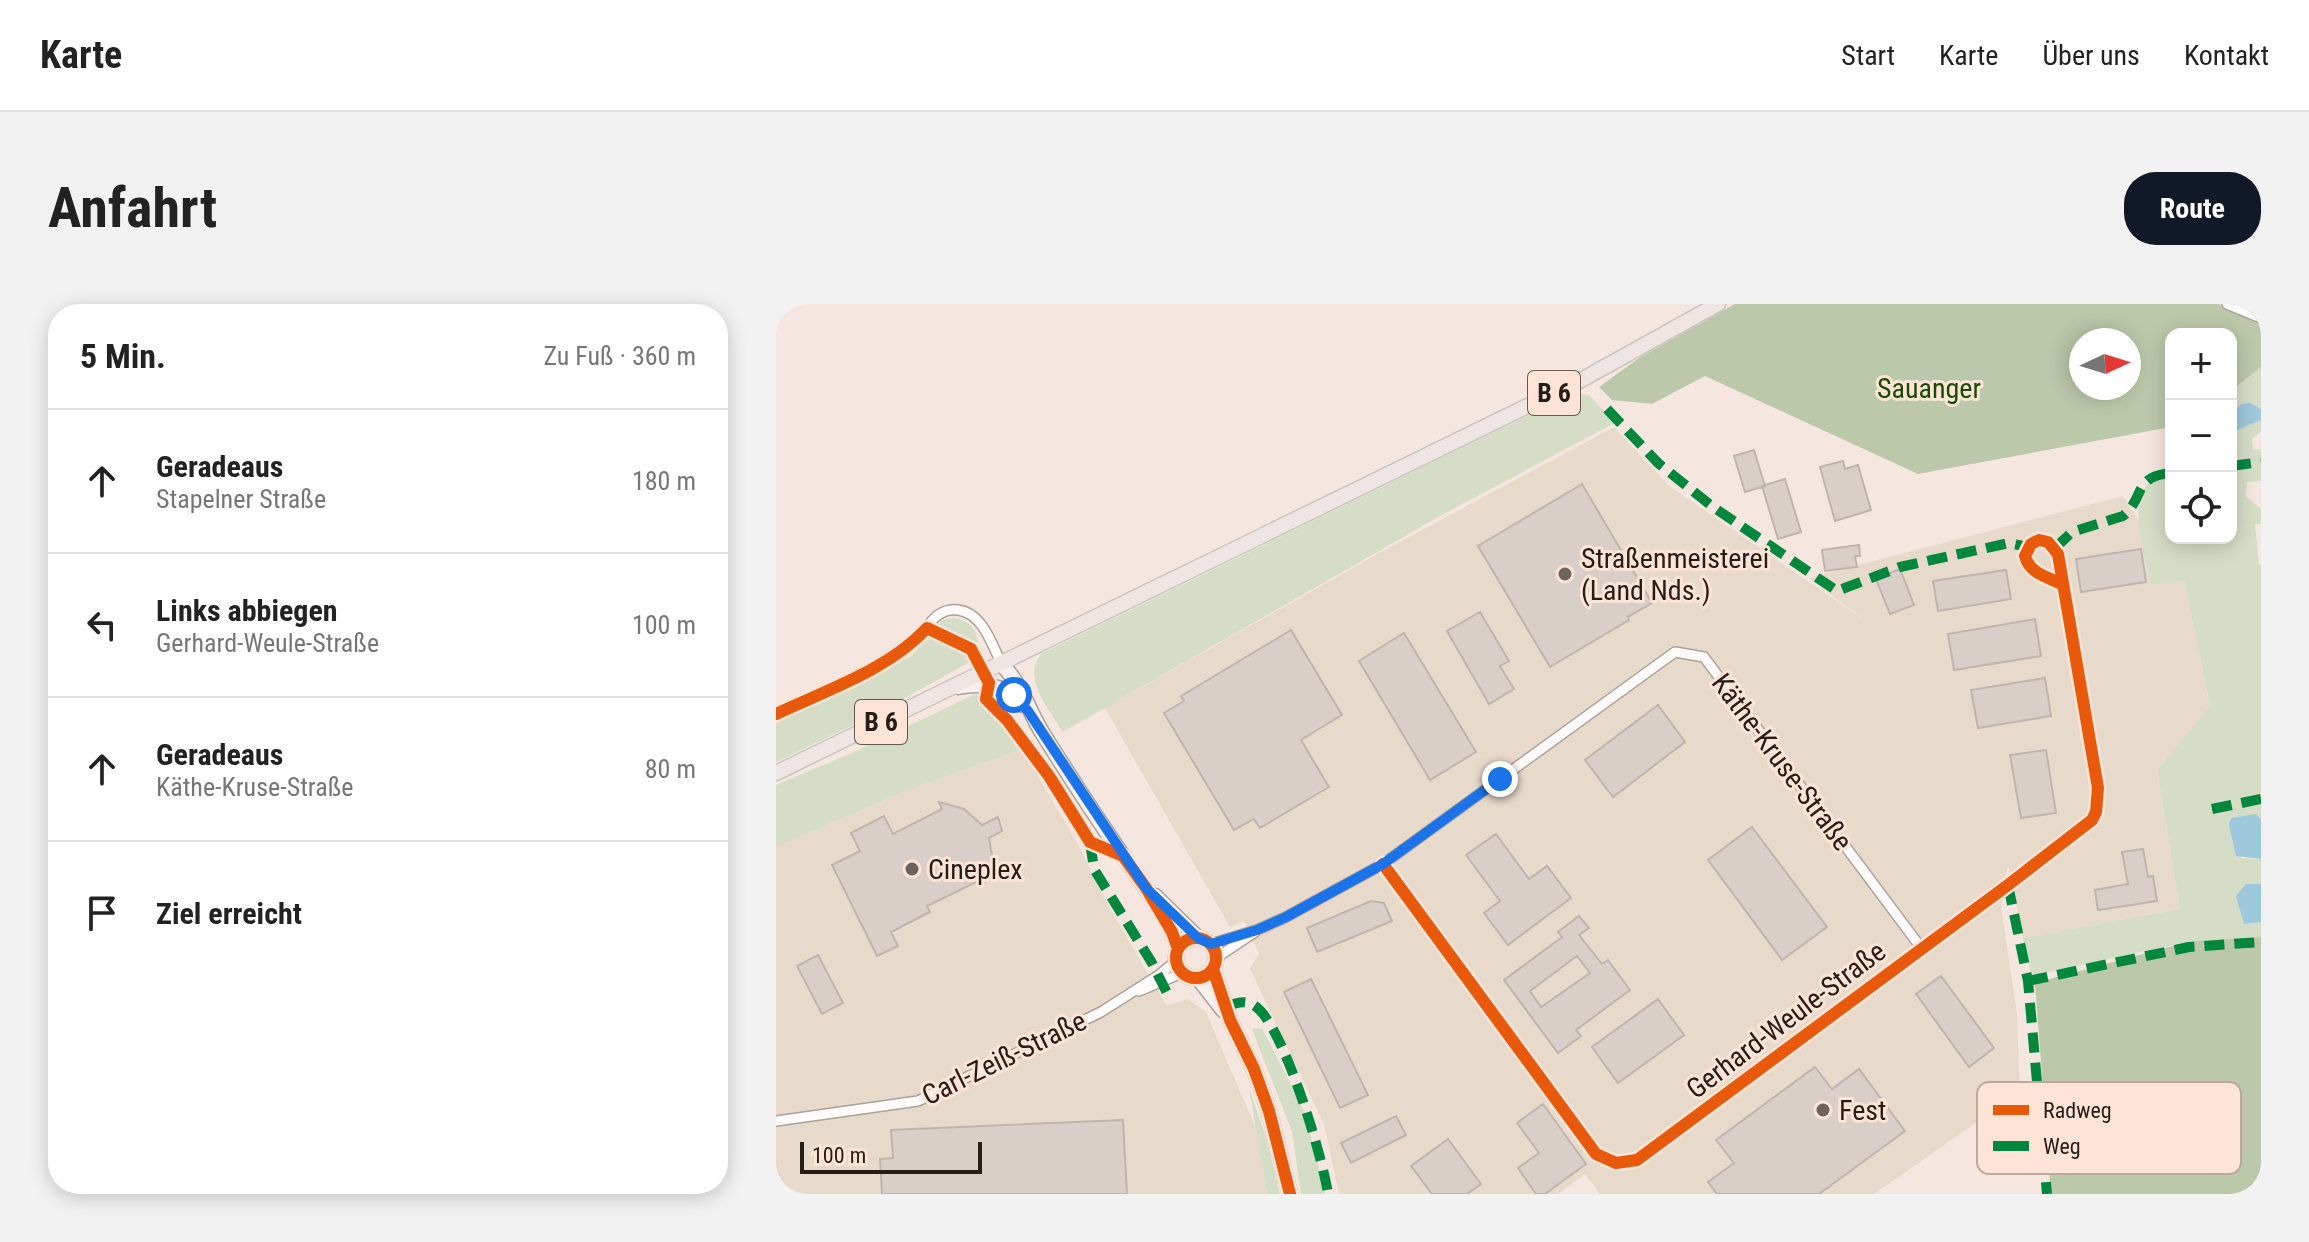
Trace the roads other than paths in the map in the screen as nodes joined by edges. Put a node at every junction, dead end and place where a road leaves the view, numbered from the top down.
1 (1718, 304) edge
2 (2227, 304) edge
3 (2261, 318) edge
4 (2062, 584) junction
5 (1002, 665) junction
6 (955, 687) junction
7 (1014, 695) junction
8 (1028, 711) junction
9 (776, 714) edge
10 (776, 773) edge
11 (1383, 864) junction
12 (1146, 888) junction
13 (1257, 930) junction
14 (1922, 949) junction
15 (1210, 953) junction
16 (1179, 961) junction
17 (1198, 978) junction
18 (1230, 1020) junction
19 (776, 1121) edge
20 (1290, 1194) edge

1 - 5 main road, B 6
2 - 3 street
4 - 4 street, Gerhard-Weule-Straße
4 - 14 street, Gerhard-Weule-Straße
5 - 6 main road, B 6
5 - 7 street
5 - 8 street
5 - 9 street
6 - 7 street
6 - 10 main road, B 6
7 - 8 street
8 - 12 street
11 - 13 street
11 - 14 street, Käthe-Kruse-Straße
11 - 14 street, Gerhard-Weule-Straße
12 - 15 street
12 - 16 street
13 - 15 street
13 - 15 street
15 - 16 street
15 - 17 street
15 - 18 street
16 - 17 street
16 - 19 street, Carl-Zeiß-Straße
17 - 18 street
18 - 20 street

